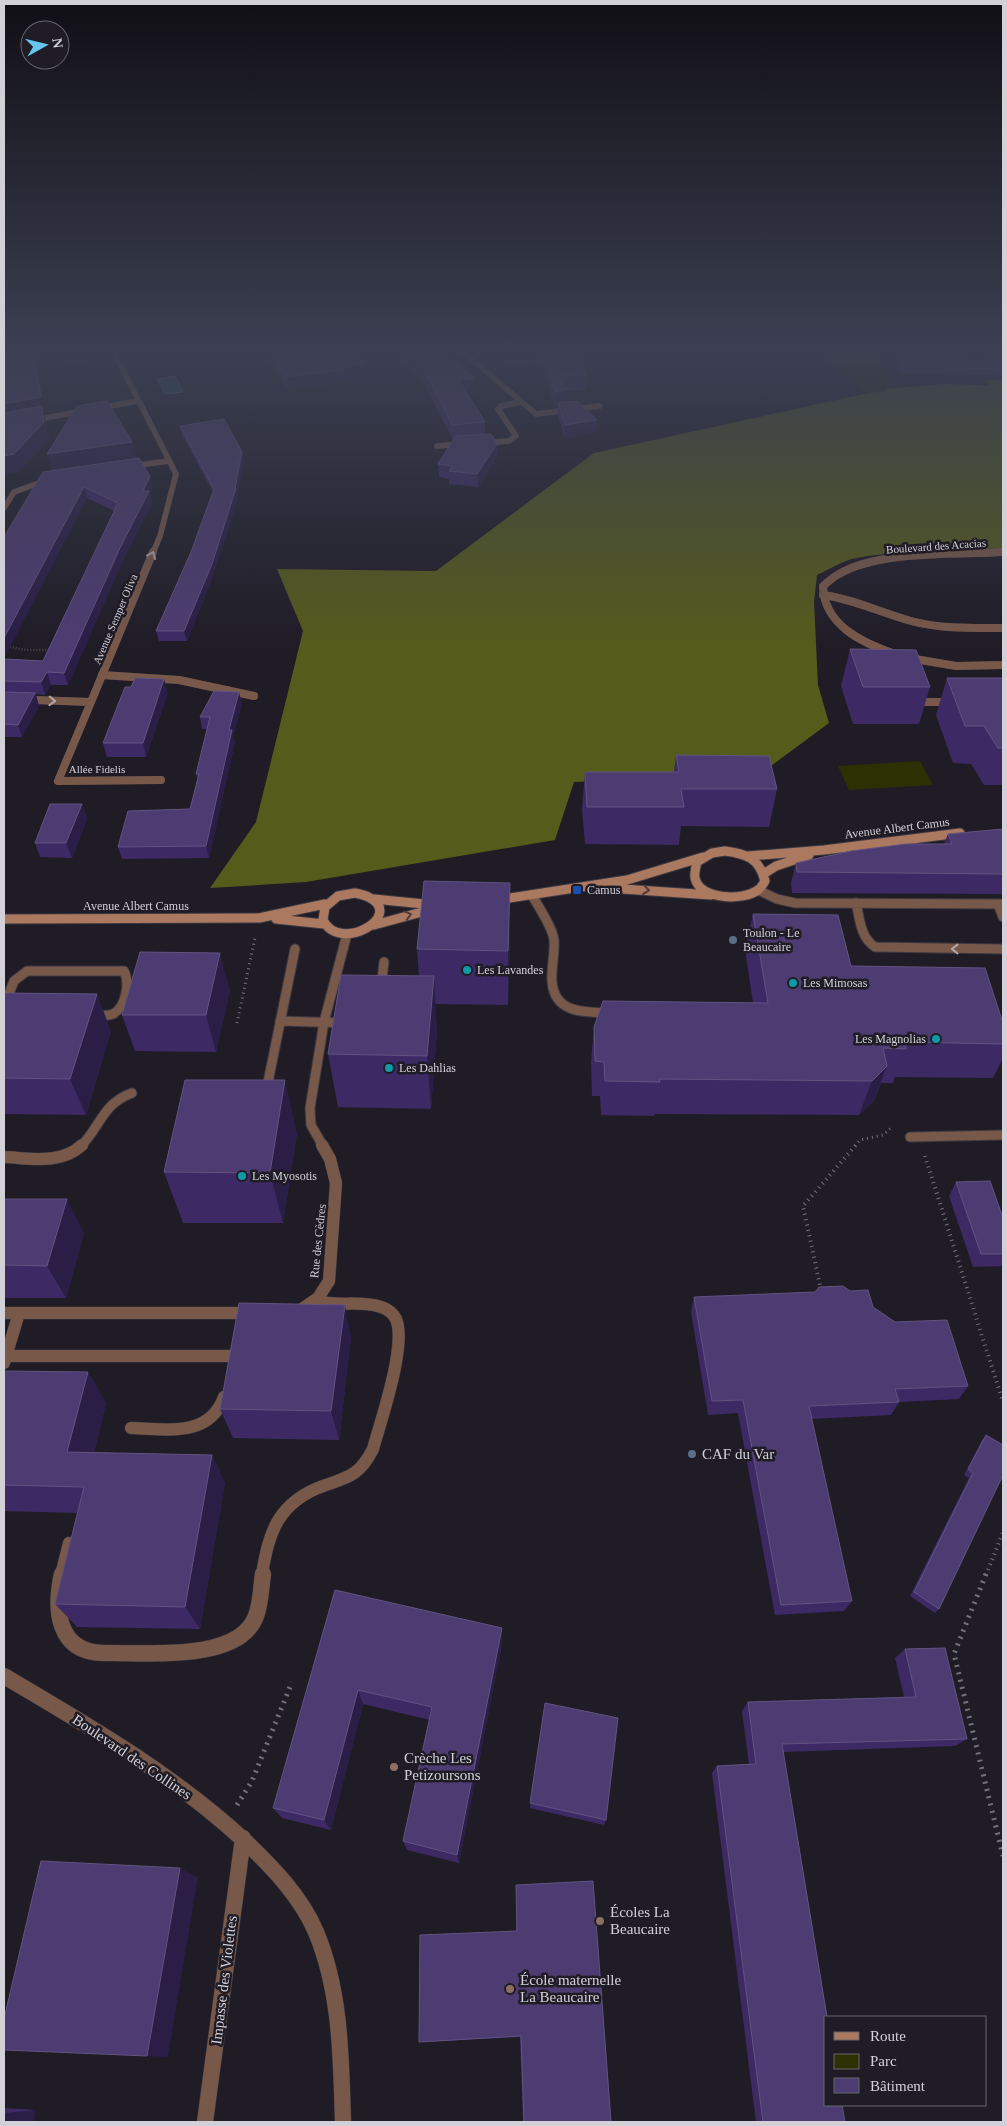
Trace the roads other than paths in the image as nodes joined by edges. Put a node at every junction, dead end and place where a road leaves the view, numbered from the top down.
1 (163, 450) edge
2 (169, 461) junction
3 (123, 468) edge
4 (60, 477) edge
5 (4, 508) edge
6 (1003, 552) edge
7 (823, 595) junction
8 (1003, 628) edge
9 (1003, 665) edge
10 (102, 675) junction
11 (254, 696) dead end
12 (4, 699) edge
13 (964, 701) edge
14 (91, 702) junction
15 (924, 702) edge
16 (161, 780) dead end
17 (970, 833) edge
18 (824, 850) junction
19 (748, 856) junction
20 (703, 857) junction
21 (765, 873) junction
22 (598, 887) junction
23 (758, 890) junction
24 (532, 895) junction
25 (715, 895) junction
26 (374, 899) junction
27 (487, 901) edge
28 (856, 903) junction
29 (325, 904) junction
30 (1001, 904) edge
31 (1003, 917) edge
32 (263, 918) junction
33 (4, 919) edge
34 (324, 924) junction
35 (374, 926) junction
36 (347, 934) junction
37 (295, 949) dead end
38 (1003, 949) edge
39 (384, 962) dead end
40 (380, 996) edge
41 (4, 1006) edge
42 (624, 1013) edge
43 (81, 1016) edge
44 (280, 1021) junction
45 (324, 1022) junction
46 (359, 1023) edge
47 (132, 1092) dead end
48 (266, 1096) edge
49 (915, 1136) road end
50 (1003, 1136) edge
51 (4, 1157) edge
52 (317, 1301) junction
53 (290, 1312) edge
54 (4, 1313) edge
55 (19, 1313) junction
56 (258, 1313) edge
57 (231, 1357) edge
58 (5, 1360) edge
59 (226, 1385) edge
60 (131, 1428) dead end
61 (69, 1543) edge
62 (4, 1676) edge
63 (242, 1838) junction
64 (205, 2122) edge
65 (342, 2122) edge

1 - 2 street, Avenue Semper Oliva
2 - 3 street
10 -> 2 street, Avenue Semper Oliva
4 - 5 street
6 - 7 street, Boulevard des Acacias
7 - 8 street
7 - 9 street
10 - 11 street
10 - 14 street, Avenue Semper Oliva
12 -> 14 street
13 - 15 street
14 - 16 street, Allée Fidelis
17 - 18 street, Avenue Albert Camus
18 - 19 street, Avenue Albert Camus
18 - 21 street, Avenue Albert Camus
19 - 20 street
19 - 21 street
20 - 22 street
20 - 25 street
21 - 23 street
22 - 24 street
22 -> 25 street
23 - 25 street
23 - 28 street
24 - 27 street
24 - 42 street
26 - 29 street
26 - 35 street
35 -> 26 street
28 - 30 street
38 -> 28 street
29 - 32 street, Avenue Albert Camus
29 - 34 street
30 - 31 street
32 - 33 street, Avenue Albert Camus
32 - 34 street, Avenue Albert Camus
34 - 36 street
35 - 36 street
36 - 45 street, Rue des Cèdres
37 - 44 street
39 - 40 street
41 - 43 street
44 - 45 street
44 - 48 street
45 - 46 street
45 - 52 street, Rue des Cèdres
47 - 51 street
49 - 50 street
52 - 53 street
52 - 61 street
54 - 55 street
55 - 56 street
55 - 58 street
57 - 58 street
59 - 60 street
62 - 63 street, Boulevard des Collines
63 - 64 street, Impasse des Violettes
63 - 65 street, Boulevard des Collines

